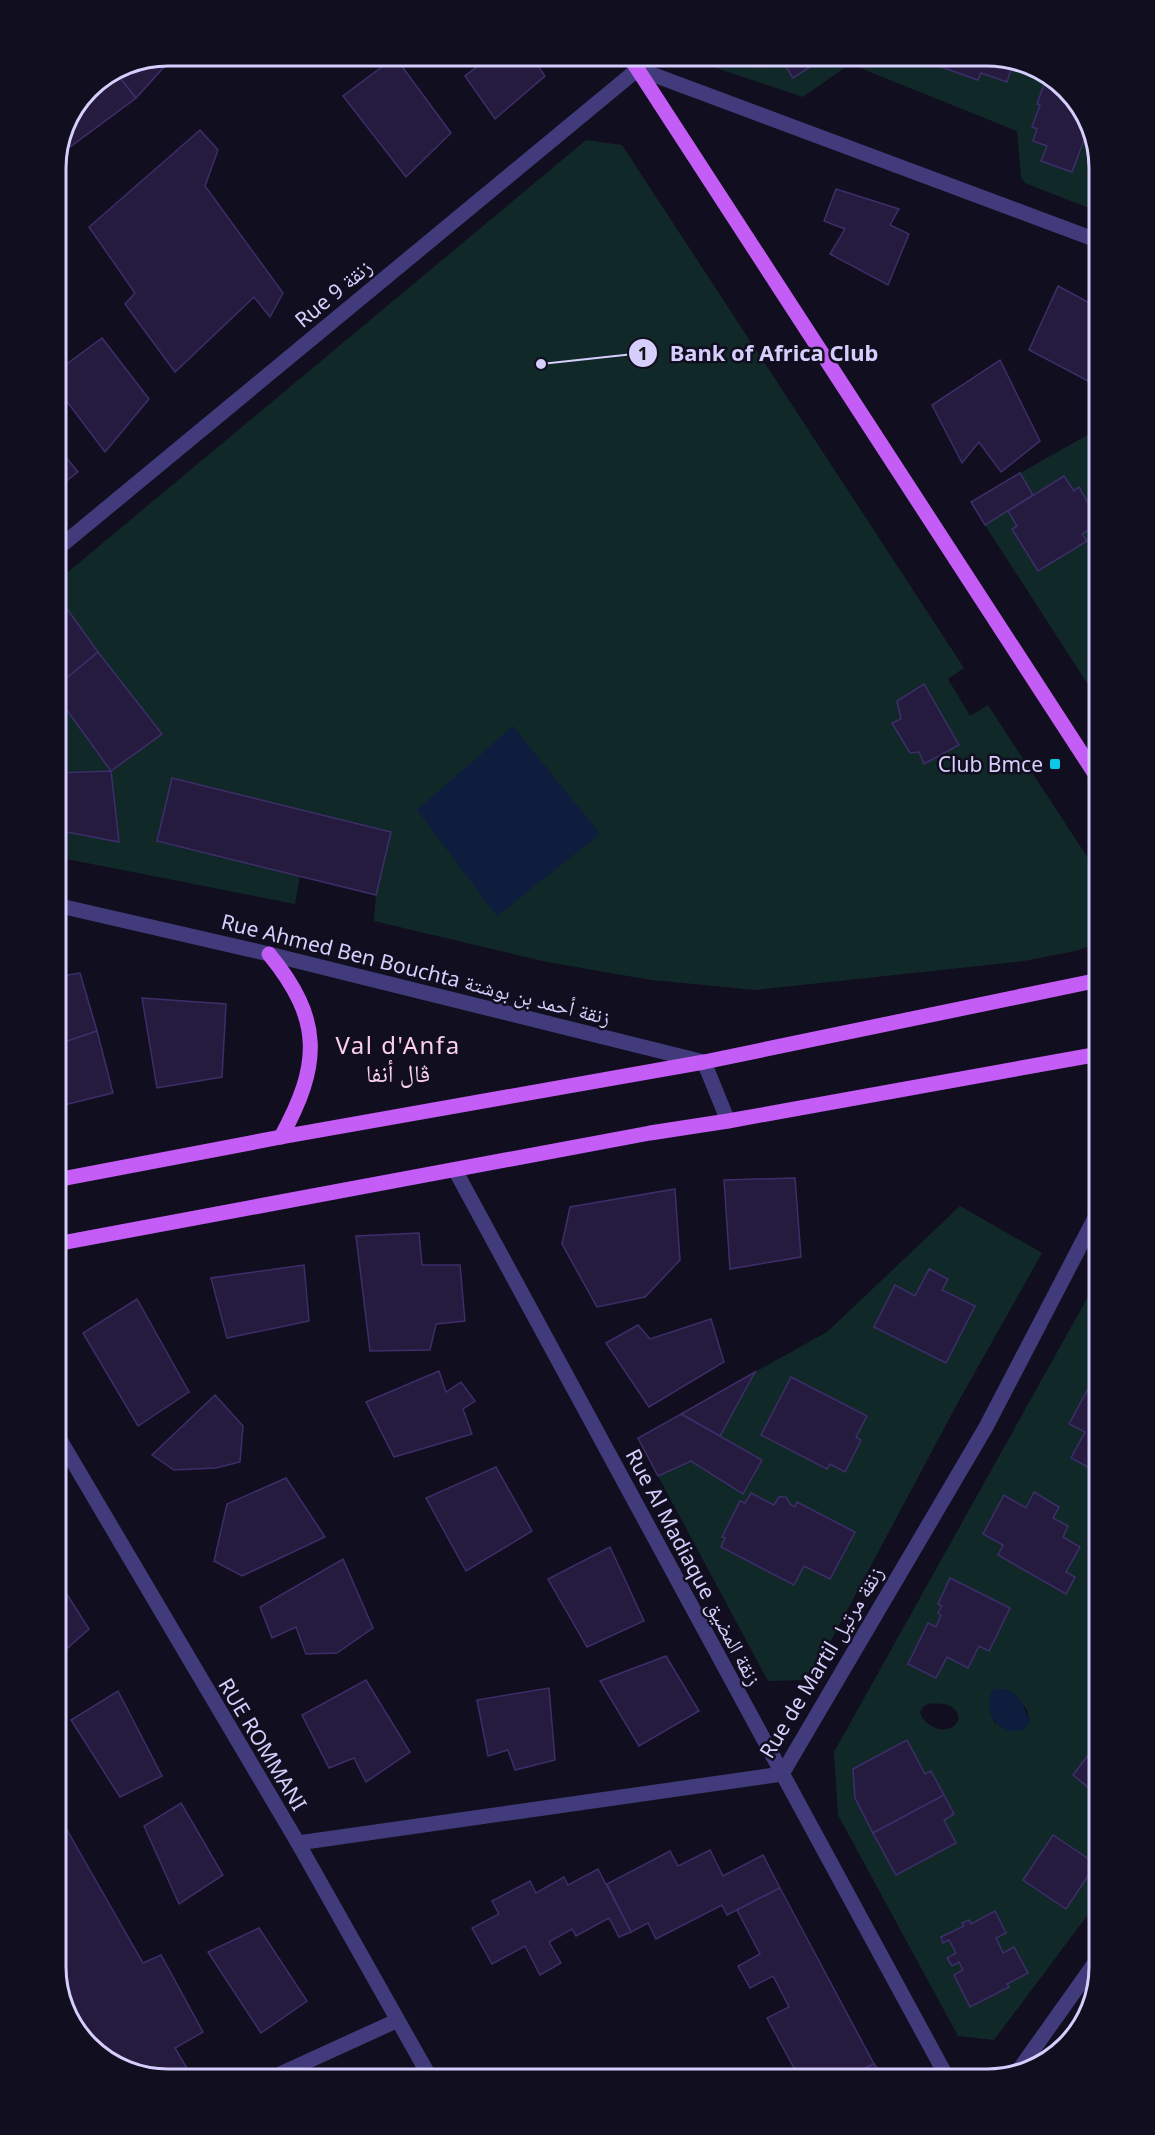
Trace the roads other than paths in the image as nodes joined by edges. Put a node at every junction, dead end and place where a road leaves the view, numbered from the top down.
1 (629, 66) edge
2 (637, 66) edge
3 (644, 66) edge
4 (1089, 237) edge
5 (66, 542) edge
6 (1089, 763) edge
7 (66, 907) edge
8 (269, 954) junction
9 (1089, 982) edge
10 (1089, 1056) edge
11 (704, 1062) junction
12 (728, 1121) junction
13 (281, 1137) junction
14 (455, 1170) junction
15 (66, 1178) edge
16 (1089, 1231) edge
17 (66, 1242) edge
18 (66, 1450) edge
19 (782, 1774) junction
20 (298, 1844) junction
21 (1089, 1973) edge
22 (396, 2020) junction
23 (1025, 2061) edge
24 (290, 2069) edge
25 (425, 2069) edge
26 (943, 2069) edge

1 - 5 street, Rue 9 زنقة
2 - 6 main road
3 - 4 street
7 - 8 street, Rue Ahmed Ben Bouchta زنقة أحمد بن بوشتة
8 - 11 street, Rue Ahmed Ben Bouchta زنقة أحمد بن بوشتة
8 - 13 main road
9 - 11 main road
10 - 12 main road
11 - 12 street
11 - 13 main road
12 - 14 main road
13 - 15 main road
14 - 17 main road
14 - 19 street, Rue Al Madiaque زنقة المضيق
16 - 19 street, Rue de Martil زنقة مرتيل
18 - 20 street, RUE ROMMANI
19 - 20 street, Rue de Martil زنقة مرتيل
19 - 26 street, Rue Al Madiaque زنقة المضيق
20 - 22 street, RUE ROMMANI
21 - 23 street
22 - 24 street
22 - 25 street, RUE ROMMANI

